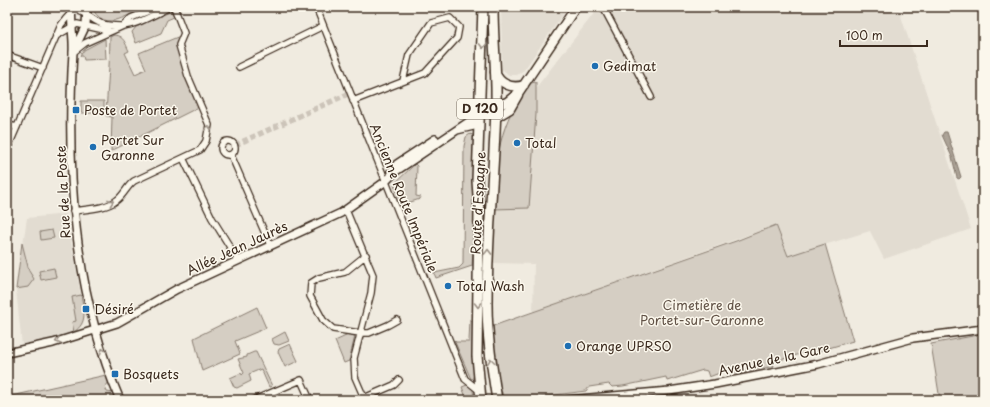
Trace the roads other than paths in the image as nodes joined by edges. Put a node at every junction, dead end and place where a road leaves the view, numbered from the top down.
1 (159, 7) edge
2 (170, 7) edge
3 (174, 7) edge
4 (316, 7) edge
5 (483, 7) edge
6 (493, 7) edge
7 (576, 7) edge
8 (603, 7) edge
9 (72, 10) edge
10 (87, 10) edge
11 (72, 25) junction
12 (86, 25) junction
13 (123, 26) junction
14 (323, 26) junction
15 (111, 32) junction
16 (56, 36) junction
17 (73, 52) junction
18 (7, 55) edge
19 (240, 66) dead end
20 (494, 67) junction
21 (43, 68) junction
22 (403, 81) junction
23 (521, 88) junction
24 (651, 97) dead end
25 (353, 101) junction
26 (496, 106) junction
27 (479, 115) junction
28 (495, 118) junction
29 (7, 125) edge
30 (478, 125) junction
31 (17, 127) junction
32 (455, 130) junction
33 (7, 150) edge
34 (231, 155) dead end
35 (183, 158) junction
36 (386, 181) junction
37 (73, 210) junction
38 (346, 210) junction
39 (270, 245) junction
40 (366, 255) junction
41 (238, 260) junction
42 (397, 320) dead end
43 (95, 329) junction
44 (983, 329) edge
45 (360, 333) junction
46 (7, 353) edge
47 (399, 380) dead end
48 (480, 396) edge
49 (364, 399) edge
50 (120, 400) edge
51 (254, 400) edge
52 (310, 400) edge
53 (497, 400) edge
54 (568, 400) edge

1 - 13 street
2 - 13 street
35 -> 3 street
4 - 14 street, Ancienne Route Impériale
5 -> 27 main road, Route d'Espagne / D 120
6 - 20 main road, Route d'Espagne / D 120
7 - 23 main road
8 - 24 street
9 - 10 street
9 - 11 street, Rue de la Poste
9 - 16 street
10 - 12 street, Rue de la Poste
10 - 13 street
11 - 12 street
11 - 16 street
11 - 17 street, Rue de la Poste
12 - 15 street
12 - 17 street, Rue de la Poste
13 - 15 street
14 - 19 street
14 - 25 street, Ancienne Route Impériale
15 - 17 street
16 - 21 street
17 - 37 street, Rue de la Poste
18 - 21 street
20 - 23 main road
20 - 26 main road, Route d'Espagne / D 120
21 - 31 street
22 - 22 street
22 - 25 street
23 - 26 main road
23 - 28 main road
25 - 36 street, Ancienne Route Impériale
26 - 27 main road
26 - 28 main road, Route d'Espagne / D 120
27 - 30 main road, Route d'Espagne / D 120
27 - 32 street, Allée Jean Jaurès
28 - 30 main road
53 -> 28 main road, Route d'Espagne / D 120
29 - 31 street
30 - 32 street, Allée Jean Jaurès
30 -> 48 main road, Route d'Espagne / D 120
31 - 33 street
32 - 36 street, Allée Jean Jaurès
34 - 39 street
37 -> 35 street
35 - 41 street
36 - 38 street, Allée Jean Jaurès
36 - 48 street, Ancienne Route Impériale
37 - 43 street, Rue de la Poste
38 - 39 street, Allée Jean Jaurès
38 - 40 street
39 - 41 street, Allée Jean Jaurès
40 - 45 street
40 - 45 street
41 - 43 street, Allée Jean Jaurès
42 - 45 street
43 -> 46 street, Allée Jean Jaurès
50 -> 43 street, Rue de la Poste
44 - 54 street, Avenue de la Gare
45 - 49 street
47 - 49 street
51 - 52 street

